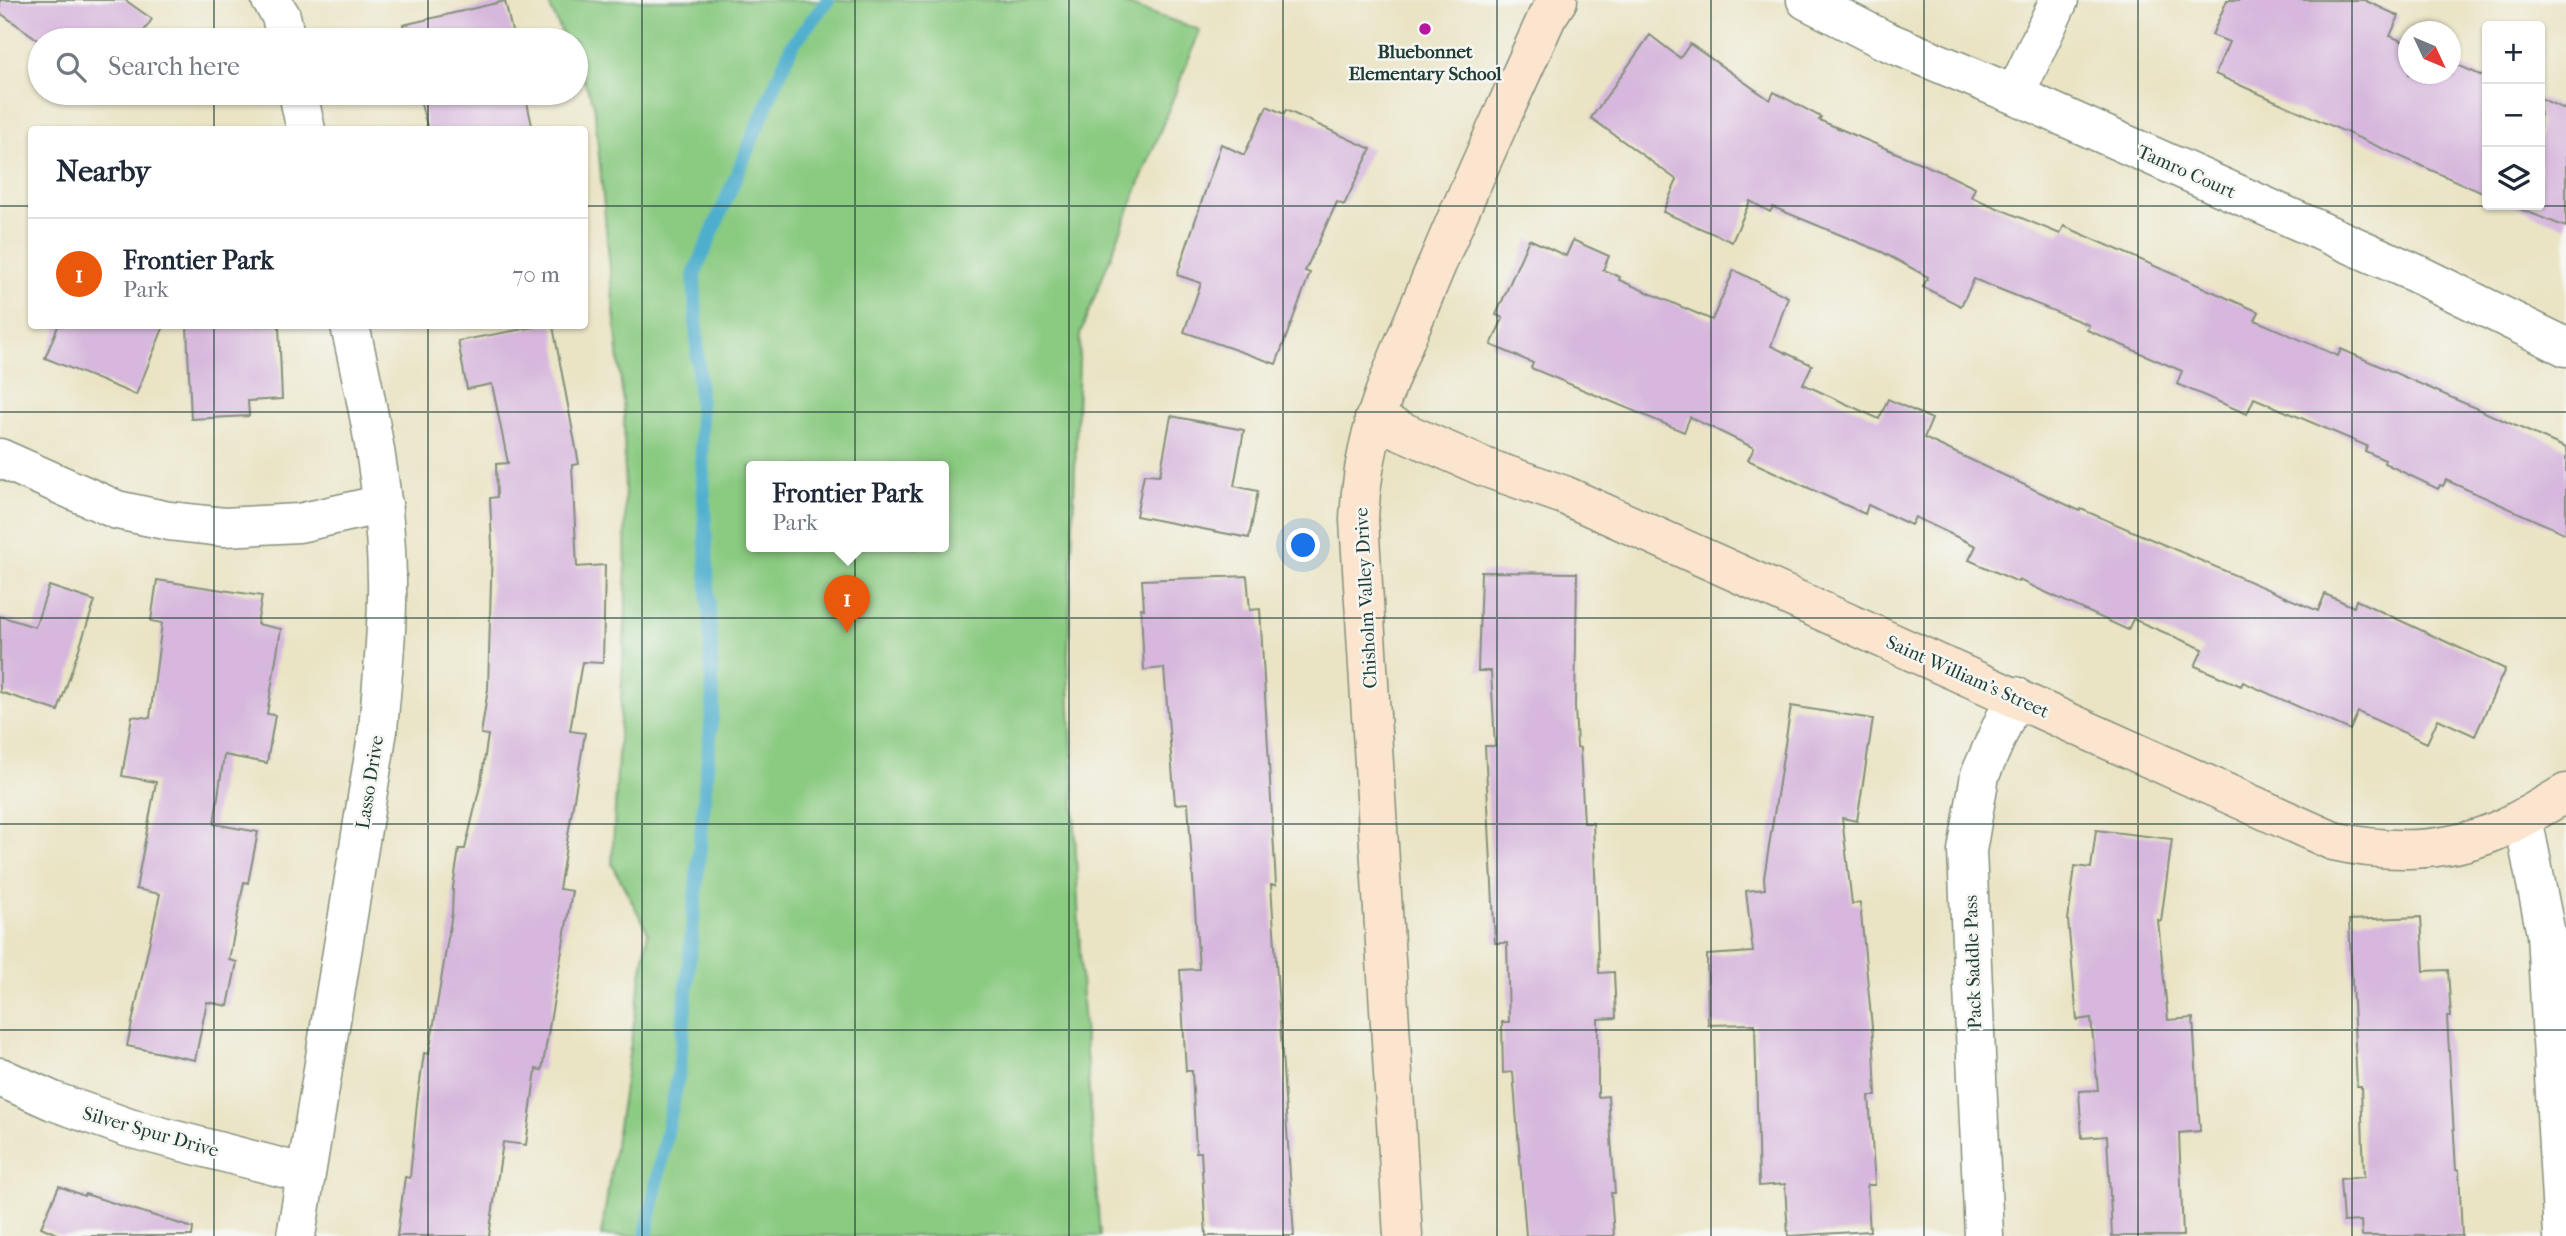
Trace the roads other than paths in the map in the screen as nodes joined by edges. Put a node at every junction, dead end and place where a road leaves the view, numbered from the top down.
1 (271, 0) edge
2 (1558, 0) edge
3 (1806, 0) edge
4 (2059, 0) edge
5 (284, 28) edge
6 (2015, 95) junction
7 (301, 105) edge
8 (305, 126) edge
9 (351, 329) edge
10 (2566, 346) edge
11 (1374, 419) junction
12 (0, 458) edge
13 (383, 504) junction
14 (2015, 696) junction
15 (2566, 793) edge
16 (2523, 818) junction
17 (0, 1077) edge
18 (306, 1174) junction
19 (296, 1236) edge
20 (1403, 1236) edge
21 (1984, 1236) edge
22 (2563, 1236) edge

1 - 5 street
2 - 11 street, Chisholm Valley Drive
3 - 6 street, Tamro Court
4 - 6 street
6 - 10 street, Tamro Court
7 - 8 street
9 - 13 street, Lasso Drive
11 - 14 street, Saint William's Street
11 - 20 street, Chisholm Valley Drive
12 - 13 street
13 - 18 street, Lasso Drive
14 - 16 street, Saint William's Street
14 - 21 street, Pack Saddle Pass
15 - 16 street, Saint William's Street
16 - 22 street
17 - 18 street, Silver Spur Drive
18 - 19 street, Lasso Drive

